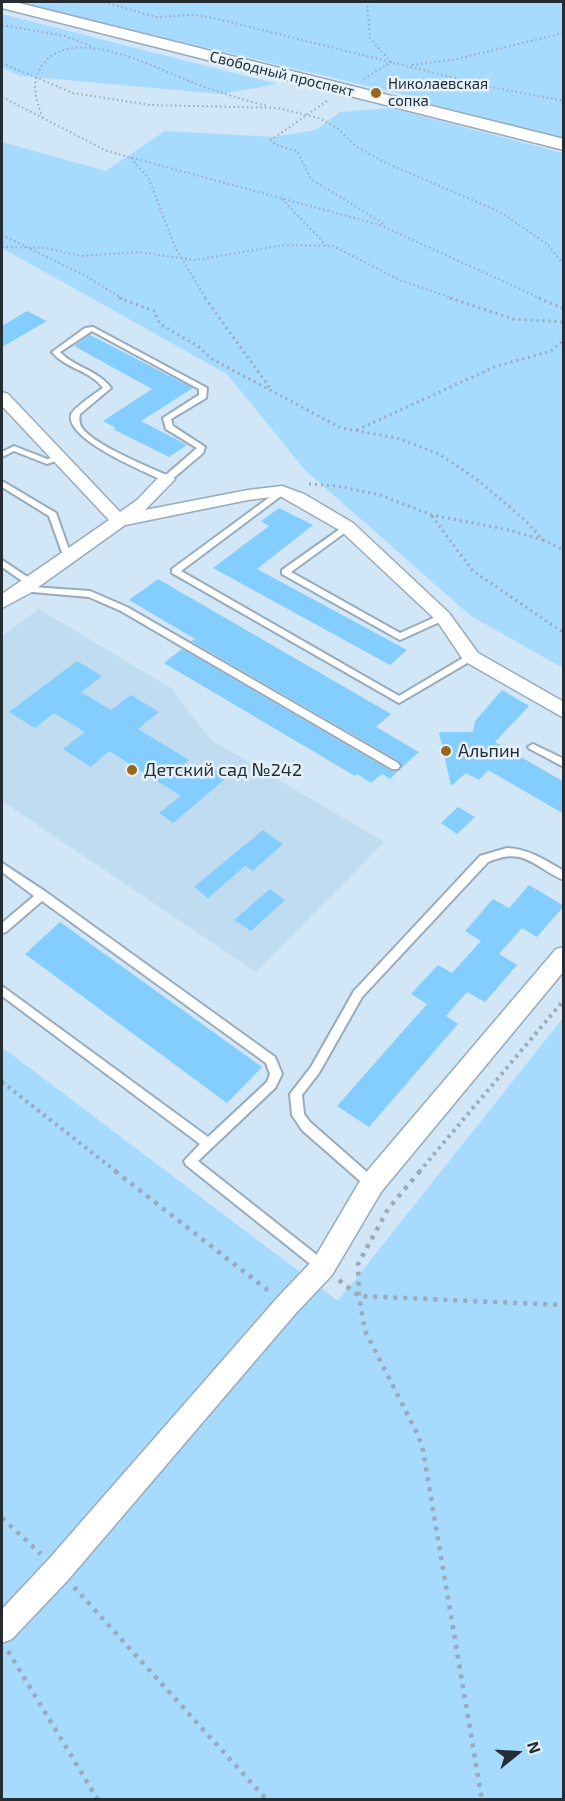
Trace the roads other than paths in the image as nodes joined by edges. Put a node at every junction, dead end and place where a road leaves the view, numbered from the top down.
1 (2, 3) edge
2 (564, 145) edge
3 (2, 397) edge
4 (2, 455) edge
5 (60, 458) junction
6 (167, 479) junction
7 (2, 484) edge
8 (282, 491) junction
9 (120, 521) junction
10 (347, 527) junction
11 (68, 558) junction
12 (2, 563) edge
13 (28, 587) junction
14 (2, 602) edge
15 (443, 617) junction
16 (471, 657) junction
17 (564, 711) edge
18 (533, 747) dead end
19 (564, 764) edge
20 (395, 766) dead end
21 (2, 867) edge
22 (564, 876) edge
23 (42, 895) junction
24 (2, 928) edge
25 (564, 955) edge
26 (2, 990) edge
27 (208, 1144) junction
28 (372, 1184) junction
29 (323, 1267) junction
30 (2, 1629) edge

1 - 2 main road, Свободный проспект
3 - 5 street
4 - 5 lane
5 - 9 street
6 - 6 lane
6 - 9 street
7 - 11 lane
8 - 9 street
8 - 10 street
8 - 16 lane
9 - 11 street
10 - 15 street
10 - 15 lane
11 - 13 street
12 - 13 lane
13 - 14 street
13 - 20 lane
15 - 16 street
16 - 17 street
18 - 19 lane
21 - 23 lane
22 - 28 lane
23 - 24 lane
23 - 27 lane
25 - 28 street
26 - 27 lane
27 - 29 lane
28 - 29 street
29 - 30 street

